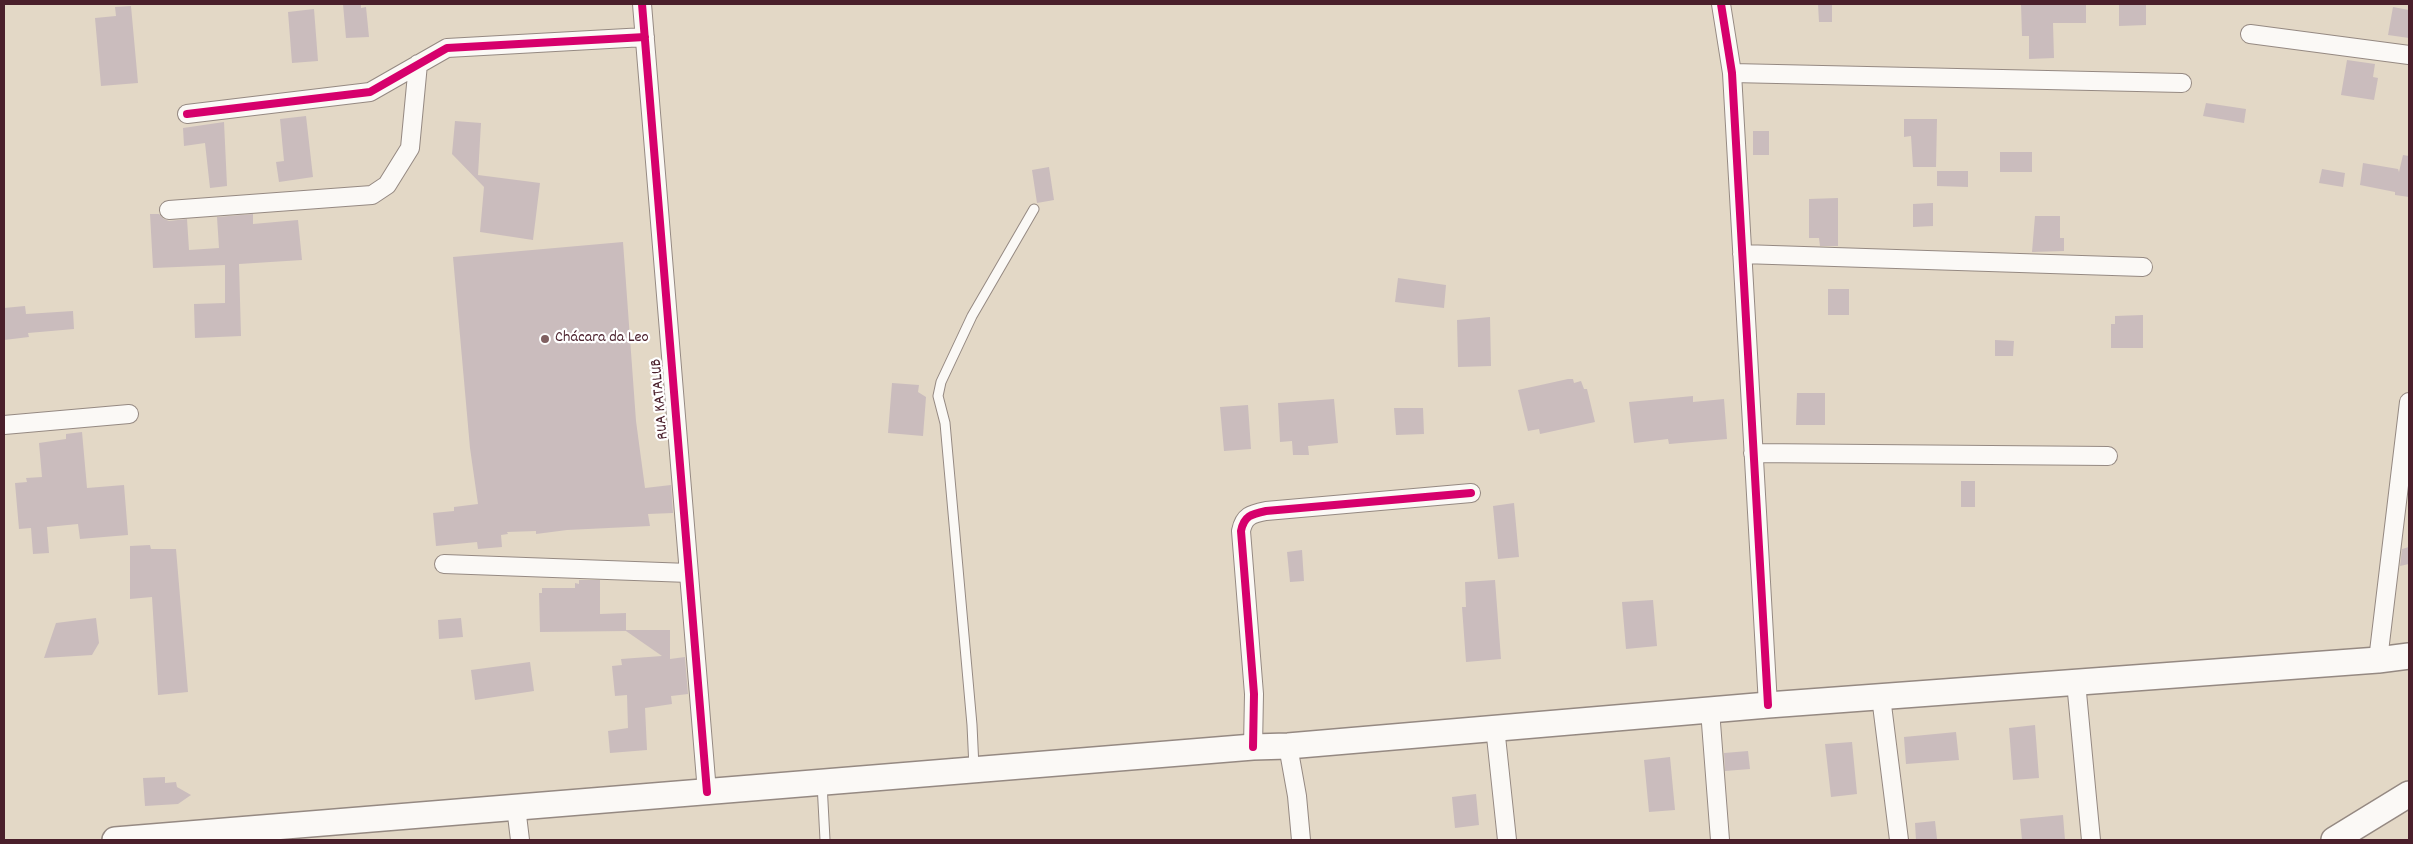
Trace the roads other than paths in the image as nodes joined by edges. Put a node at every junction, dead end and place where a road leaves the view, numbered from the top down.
1 (642, 4) edge
2 (1721, 4) edge
3 (2250, 34) dead end
4 (645, 37) junction
5 (2409, 56) edge
6 (418, 64) junction
7 (1732, 73) junction
8 (2182, 83) dead end
9 (187, 114) dead end
10 (1034, 209) dead end
11 (169, 210) dead end
12 (1742, 254) junction
13 (2143, 267) dead end
14 (2409, 402) edge
15 (129, 414) dead end
16 (4, 425) edge
17 (1753, 453) junction
18 (2108, 456) dead end
19 (1471, 493) dead end
20 (444, 564) dead end
21 (689, 573) junction
22 (2409, 656) edge
23 (2378, 660) junction
24 (2076, 682) junction
25 (1881, 697) junction
26 (1768, 705) junction
27 (1710, 710) junction
28 (1495, 727) junction
29 (1288, 746) junction
30 (1253, 747) junction
31 (974, 771) junction
32 (822, 782) junction
33 (707, 792) junction
34 (2409, 794) edge
35 (516, 807) junction
36 (115, 840) edge
37 (520, 840) edge
38 (825, 840) edge
39 (1301, 840) edge
40 (1507, 840) edge
41 (1720, 840) edge
42 (1899, 840) edge
43 (2091, 840) edge
44 (2334, 840) edge

1 - 4 street, RUA KATALUB
2 - 7 street
3 - 5 street
4 - 6 street
4 - 21 street, RUA KATALUB
6 - 9 street
6 - 11 street
7 - 8 street
7 - 12 street
10 - 31 lane
12 - 13 street
12 - 17 street
14 - 23 street
15 - 16 street
17 - 18 street
17 - 26 street
19 - 30 street
20 - 21 street
21 - 33 street, RUA KATALUB
22 - 23 main road
23 - 24 main road
24 - 25 main road
24 - 43 street
25 - 26 main road
25 - 42 street
26 - 27 main road
27 - 28 main road
27 - 41 street
28 - 29 main road
28 - 40 street
29 - 30 main road
29 - 39 street
30 - 31 main road
31 - 32 main road
32 - 33 main road
32 - 38 lane
33 - 35 main road
34 - 44 main road
35 - 36 main road
35 - 37 street

